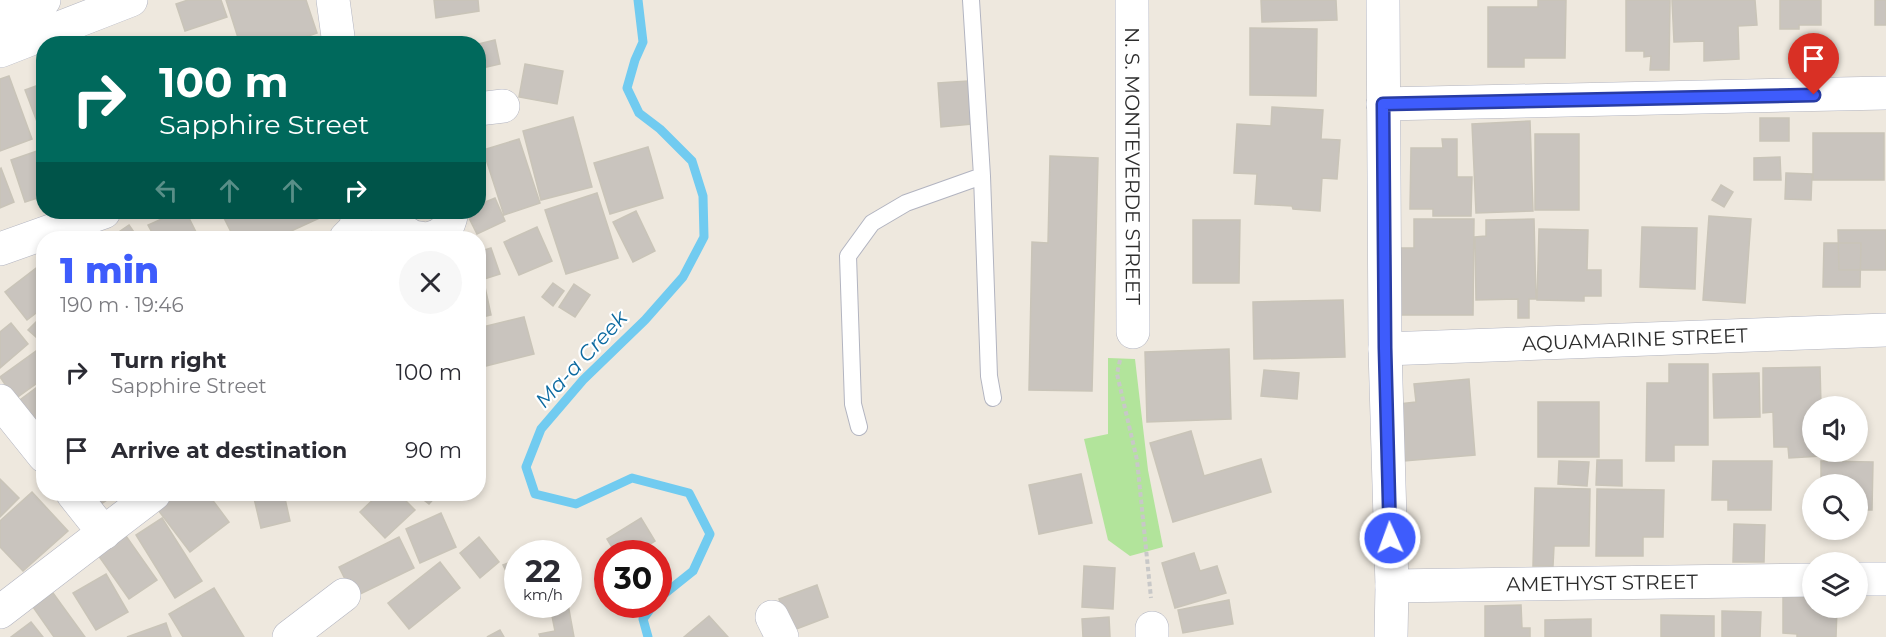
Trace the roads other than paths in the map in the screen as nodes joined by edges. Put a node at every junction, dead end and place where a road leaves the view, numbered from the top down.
1 (44, 0) edge
2 (131, 0) edge
3 (333, 0) edge
4 (971, 0) edge
5 (1132, 0) edge
6 (1383, 0) edge
7 (0, 17) edge
8 (39, 36) edge
9 (338, 36) edge
10 (36, 37) edge
11 (0, 51) edge
12 (1886, 93) edge
13 (1383, 104) junction
14 (982, 176) junction
15 (90, 219) edge
16 (383, 219) edge
17 (65, 231) edge
18 (403, 231) edge
19 (36, 240) edge
20 (0, 249) edge
21 (1886, 330) edge
22 (1133, 332) road end
23 (1385, 348) junction
24 (993, 398) dead end
25 (0, 400) edge
26 (859, 427) dead end
27 (36, 446) edge
28 (79, 501) edge
29 (145, 501) edge
30 (104, 533) junction
31 (1868, 579) edge
32 (1886, 579) edge
33 (1802, 580) edge
34 (1392, 586) junction
35 (344, 594) dead end
36 (0, 612) edge
37 (289, 637) edge
38 (1391, 637) edge

1 - 7 street
2 - 8 street
3 - 9 street
4 - 14 lane
5 - 22 street, N. S. MONTEVERDE STREET
6 - 13 street
10 - 11 street
12 - 13 street
13 - 23 street
14 - 24 lane
14 - 26 lane
15 - 17 street
16 - 18 street
19 - 20 street
21 - 23 street, AQUAMARINE STREET
23 - 34 street
25 - 27 street
28 - 30 street
29 - 30 street
30 - 36 street
31 - 32 street
33 - 34 street, AMETHYST STREET
34 - 38 street
35 - 37 street

